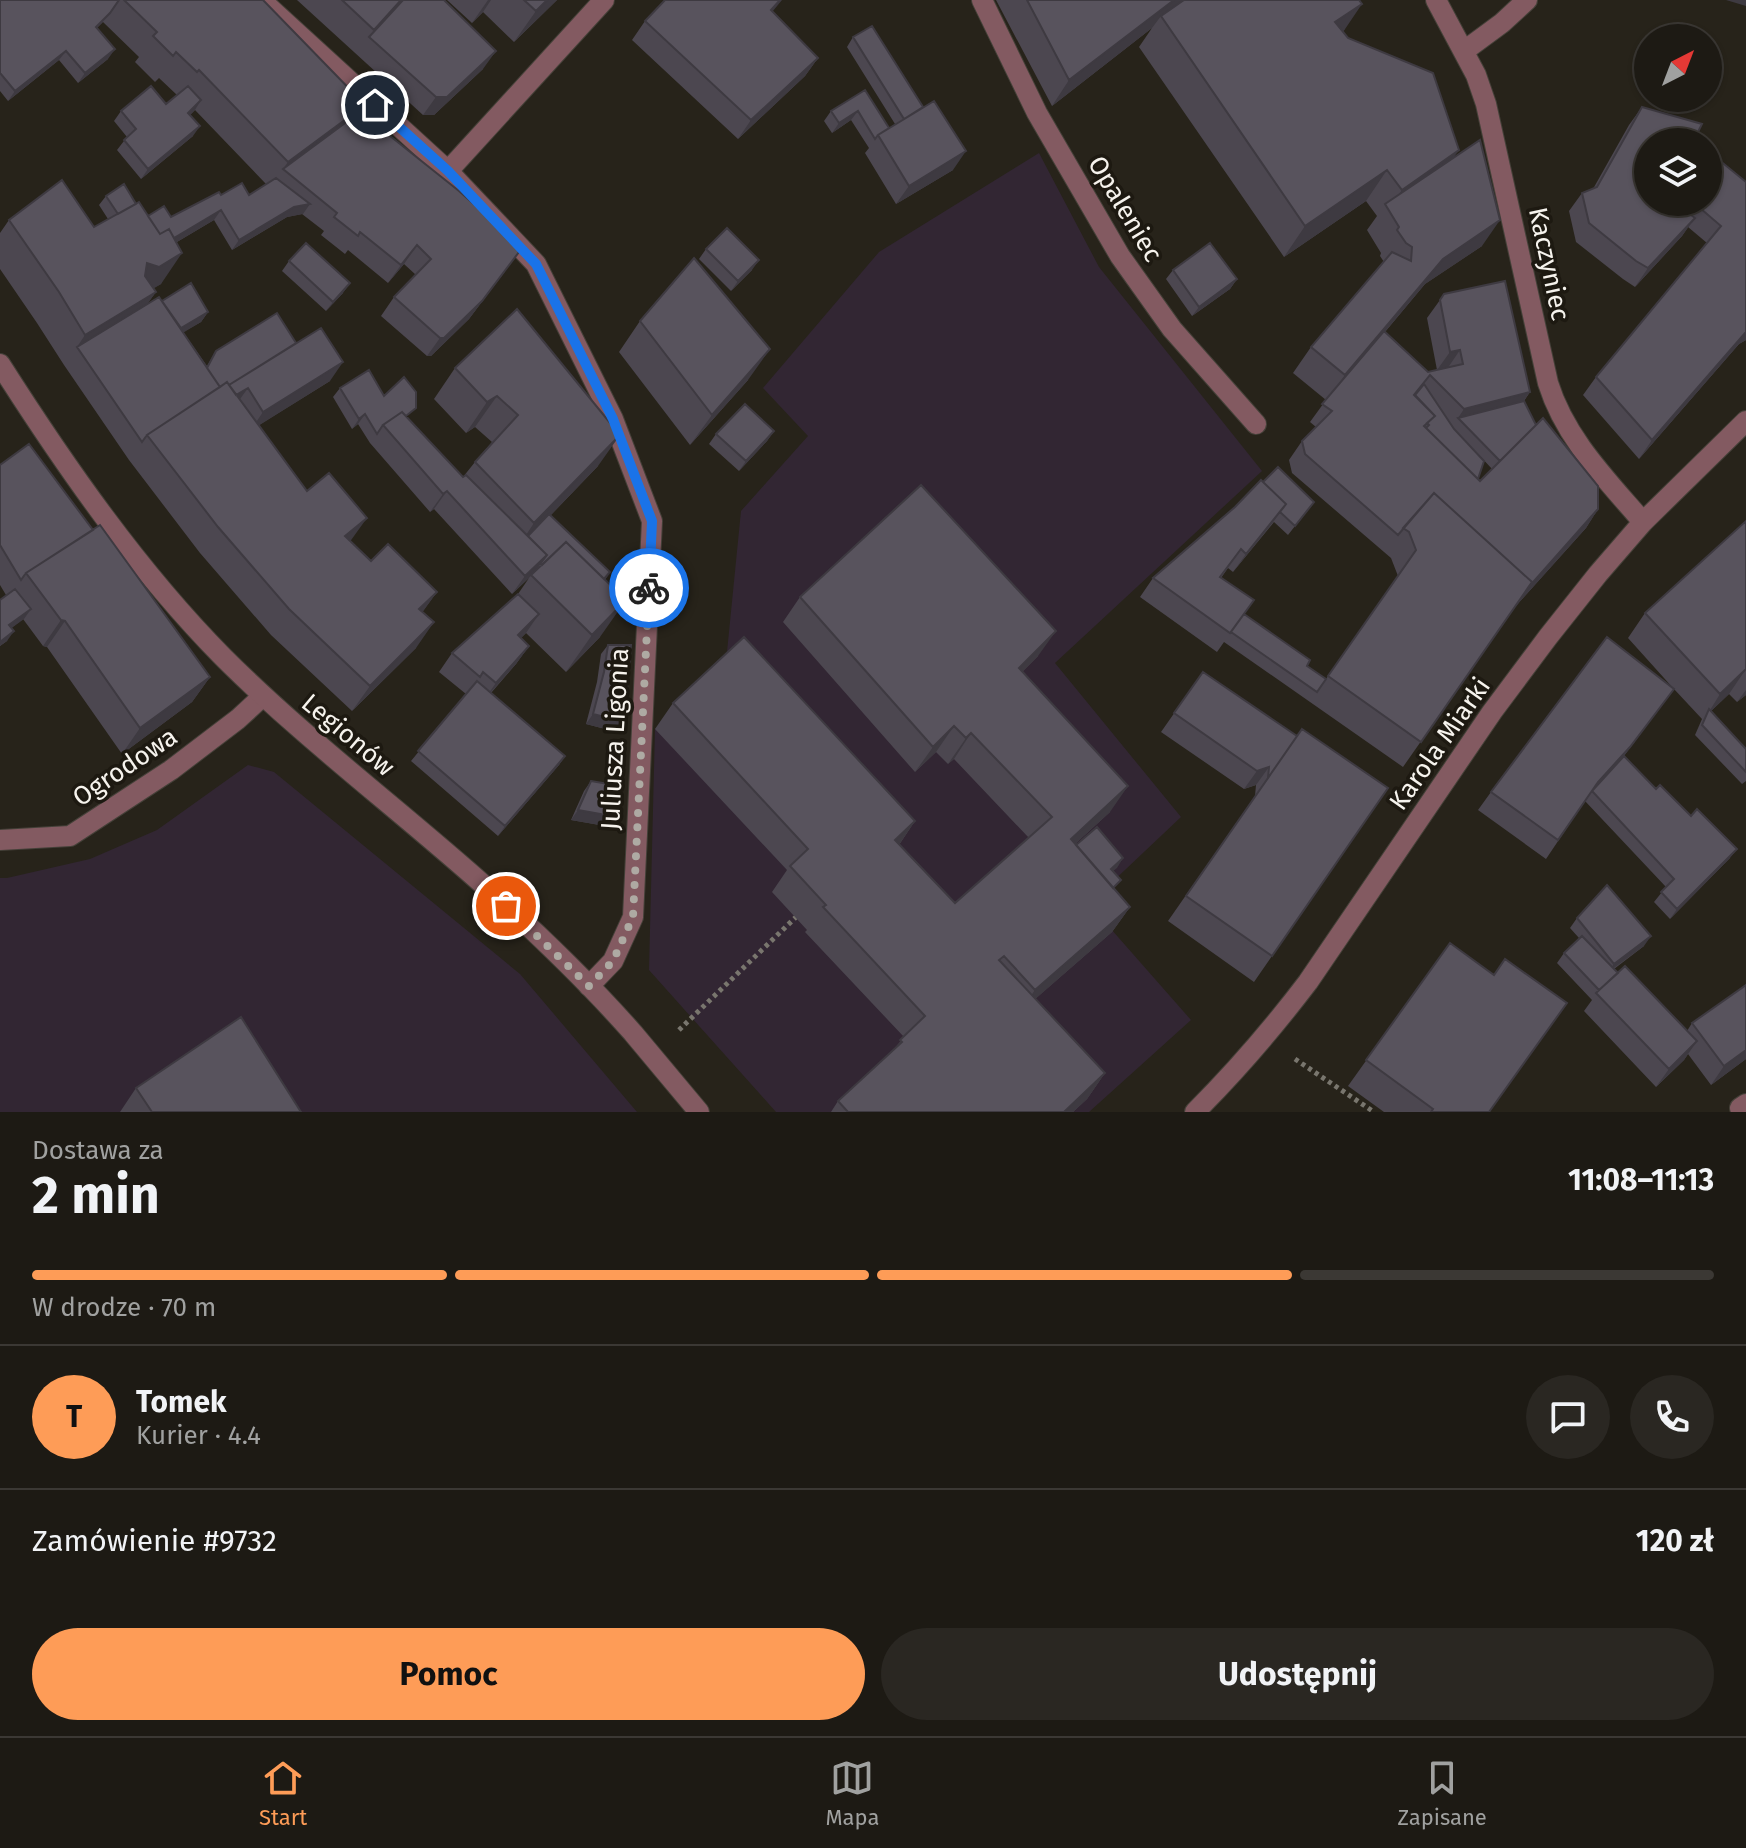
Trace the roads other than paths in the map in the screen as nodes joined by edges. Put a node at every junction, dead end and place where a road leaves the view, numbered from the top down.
1 (261, 0) edge
2 (604, 0) edge
3 (982, 0) edge
4 (1436, 0) edge
5 (1527, 0) edge
6 (1464, 51) junction
7 (448, 171) junction
8 (0, 364) edge
9 (1746, 421) edge
10 (1256, 424) dead end
11 (1643, 522) junction
12 (263, 696) junction
13 (0, 840) edge
14 (589, 986) junction
15 (699, 1112) edge
16 (1195, 1112) edge

1 - 7 street, Juliusza Ligonia
2 - 7 street
3 - 10 street, Opaleniec
4 - 6 street, Kaczyniec
5 - 6 street
6 - 11 street, Kaczyniec
7 - 14 street, Juliusza Ligonia
8 - 12 street, Legionów
9 - 11 street, Karola Miarki
11 - 16 street, Karola Miarki
12 - 13 street, Ogrodowa
12 - 14 street, Legionów
14 - 15 street, Legionów

